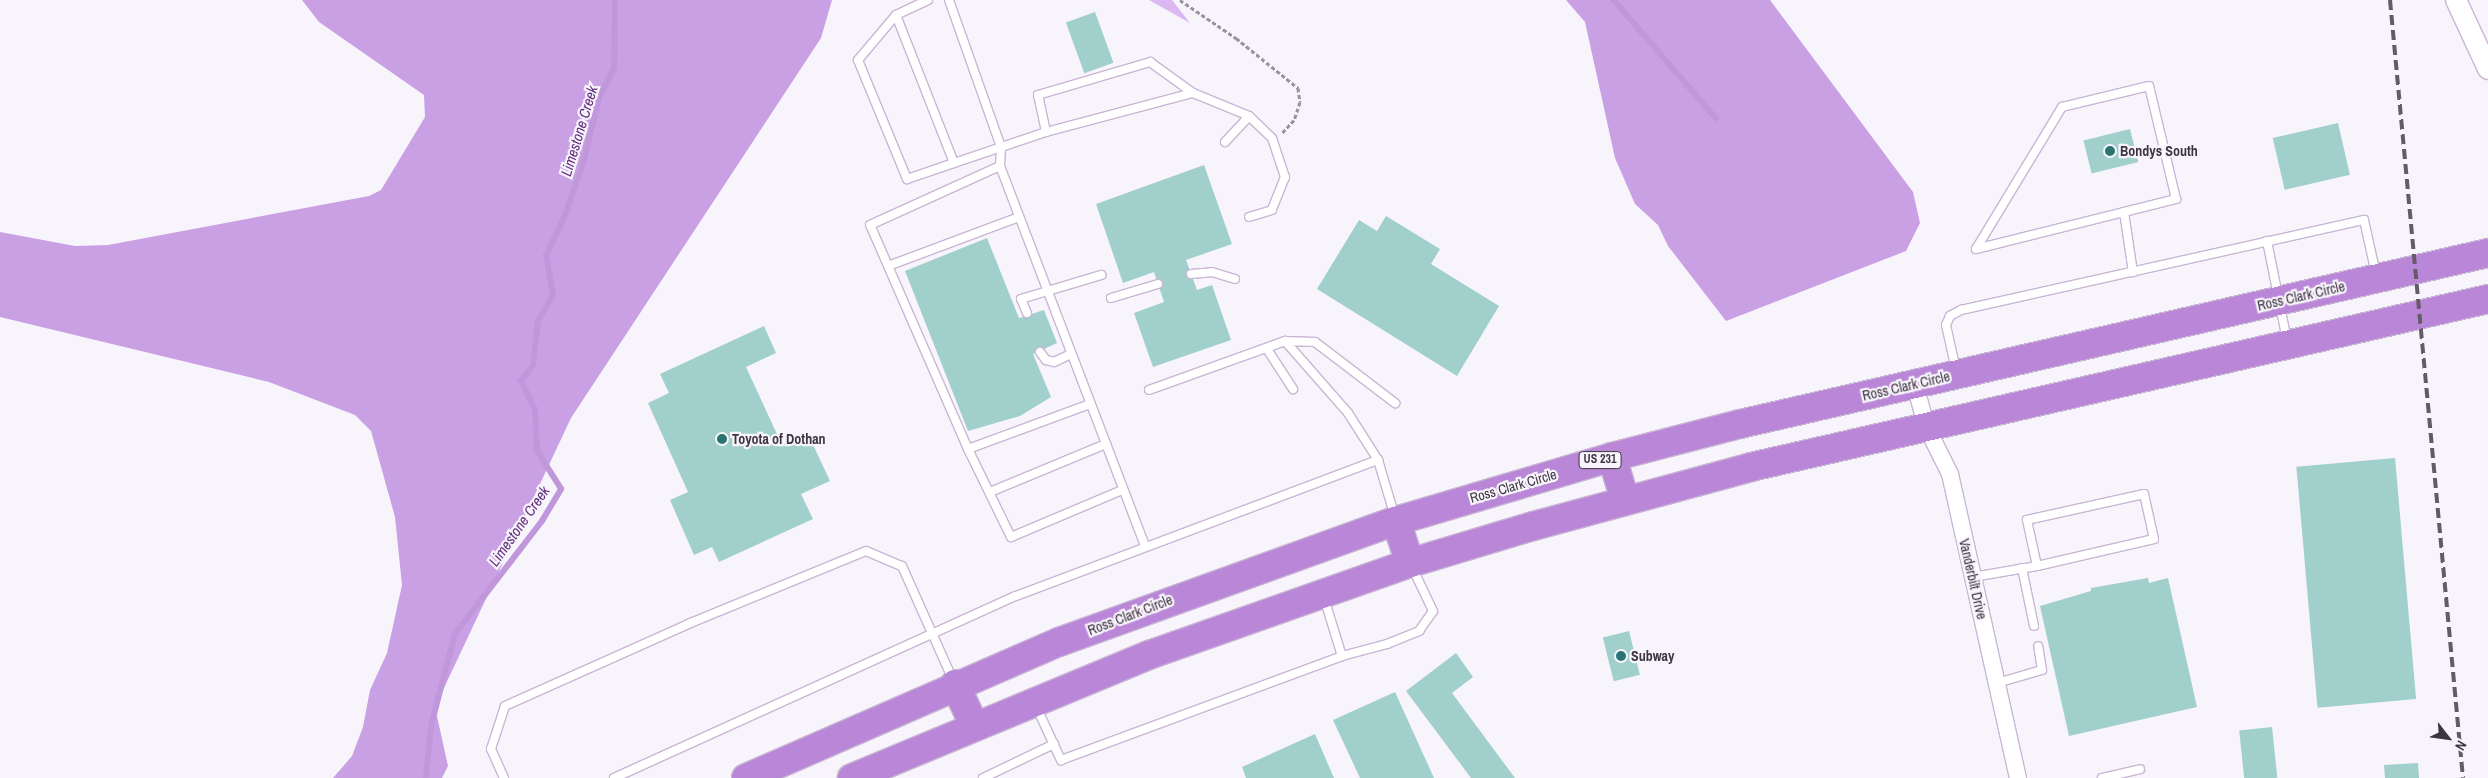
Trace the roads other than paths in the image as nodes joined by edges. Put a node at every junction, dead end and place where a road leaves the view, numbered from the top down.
1 (928, 0) edge
2 (949, 0) edge
3 (2456, 0) edge
4 (896, 15) junction
5 (2488, 69) edge
6 (1193, 93) junction
7 (1249, 116) junction
8 (1046, 132) junction
9 (1225, 142) dead end
10 (1001, 146) junction
11 (954, 163) junction
12 (1000, 166) junction
13 (2124, 212) junction
14 (1018, 217) junction
15 (1249, 217) dead end
16 (2267, 241) junction
17 (2488, 253) edge
18 (888, 266) junction
19 (2133, 272) junction
20 (1191, 274) dead end
21 (1102, 275) dead end
22 (2378, 278) junction
23 (1235, 279) dead end
24 (1158, 284) dead end
25 (1050, 293) junction
26 (1112, 298) dead end
27 (2488, 299) edge
28 (2279, 301) junction
29 (1027, 313) dead end
30 (1286, 341) junction
31 (2288, 344) junction
32 (1268, 349) junction
33 (1040, 352) dead end
34 (1072, 354) junction
35 (1957, 375) junction
36 (1915, 384) junction
37 (1293, 389) dead end
38 (1149, 390) dead end
39 (1395, 403) dead end
40 (1090, 404) junction
41 (1926, 426) junction
42 (1106, 444) junction
43 (968, 449) junction
44 (1612, 457) junction
45 (1378, 460) junction
46 (1122, 490) junction
47 (990, 492) junction
48 (1624, 500) junction
49 (1396, 520) junction
50 (1145, 546) junction
51 (1410, 563) junction
52 (2037, 566) junction
53 (2022, 568) junction
54 (1973, 577) junction
55 (1322, 593) junction
56 (2034, 626) dead end
57 (933, 630) junction
58 (2038, 646) dead end
59 (1342, 656) junction
60 (1997, 683) junction
61 (954, 684) junction
62 (1033, 700) junction
63 (974, 725) junction
64 (1054, 744) junction
65 (2140, 769) dead end
66 (504, 778) edge
67 (614, 778) edge
68 (746, 778) edge
69 (852, 778) edge
70 (983, 778) edge
71 (2018, 778) edge
72 (2102, 778) edge

1 - 4 lane
2 - 10 lane
3 - 5 street
4 - 11 lane
4 - 11 lane
6 - 7 lane
6 - 8 lane
6 - 8 lane
7 - 9 lane
7 - 15 lane
8 - 10 lane
10 - 11 lane
10 - 12 lane
12 - 14 lane
12 - 18 lane
13 - 13 lane
13 - 19 lane
14 - 18 lane
14 - 25 lane
16 - 19 lane
16 - 22 lane
16 - 28 lane
17 - 22 highway, Ross Clark Circle / US 231
18 - 43 lane
19 - 35 lane
20 - 23 lane
21 - 25 lane
22 - 28 highway, Ross Clark Circle / US 231
24 - 26 lane
25 - 29 lane
25 - 34 lane
27 - 31 highway
28 - 31 lane
28 - 35 highway, Ross Clark Circle / US 231
30 - 32 lane
30 - 39 lane
30 - 45 lane
31 - 41 highway
32 - 37 lane
32 - 38 lane
33 - 34 lane
34 - 40 lane
35 - 36 highway, Ross Clark Circle / US 231
36 - 41 street, Vanderbilt Drive
36 - 44 highway, Ross Clark Circle / US 231
40 - 42 lane
40 - 43 lane
41 - 48 highway
41 - 54 street, Vanderbilt Drive
42 - 46 lane
42 - 47 lane
43 - 47 lane
44 - 48 highway
44 - 49 highway, Ross Clark Circle / US 231
45 - 49 lane
45 - 50 lane
46 - 47 lane
46 - 50 lane
48 - 51 highway
49 - 51 highway
49 - 61 highway, Ross Clark Circle / US 231
50 - 57 lane
51 - 55 highway
51 - 59 lane
52 - 52 lane
52 - 53 lane
53 - 54 lane
53 - 56 lane
54 - 60 street, Vanderbilt Drive
55 - 59 lane
55 - 62 highway
57 - 61 lane
57 - 66 lane
57 - 67 lane
58 - 60 lane
59 - 64 lane
60 - 71 street, Vanderbilt Drive
61 - 63 highway
61 - 68 highway, Ross Clark Circle / US 231
62 - 63 highway
62 - 64 lane
63 - 69 highway
64 - 70 lane
65 - 72 lane

